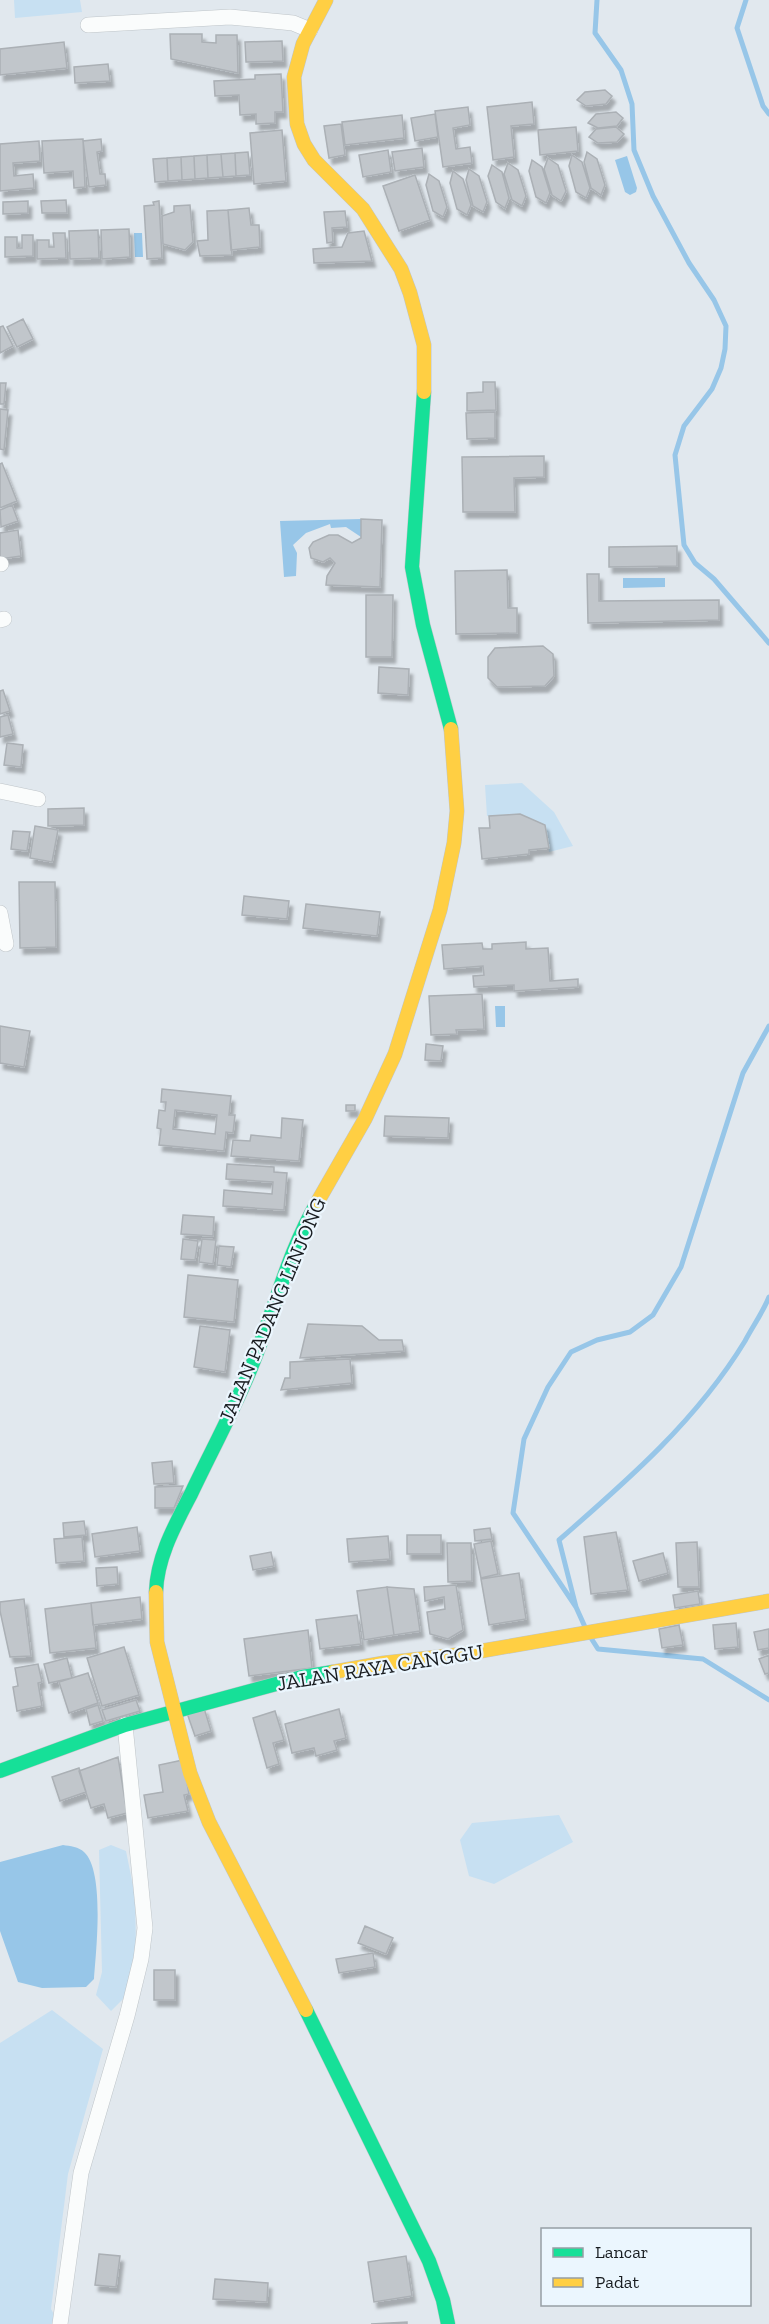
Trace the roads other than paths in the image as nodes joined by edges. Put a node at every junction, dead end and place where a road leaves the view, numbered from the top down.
1 (326, 0) edge
2 (87, 25) dead end
3 (310, 30) junction
4 (0, 791) edge
5 (38, 799) dead end
6 (0, 913) edge
7 (6, 944) dead end
8 (769, 1602) edge
9 (174, 1710) junction
10 (125, 1725) junction
11 (0, 1770) edge
12 (60, 2324) edge
13 (448, 2324) edge

1 - 3 street, JALAN PADANG LINJONG
2 - 3 street
3 - 9 street, JALAN PADANG LINJONG
4 - 5 street
6 - 7 street
8 - 9 street, JALAN RAYA CANGGU
9 - 10 street, JALAN RAYA CANGGU
9 - 13 street, JALAN PADANG LINJONG
10 - 11 street, JALAN RAYA CANGGU
10 - 12 street

